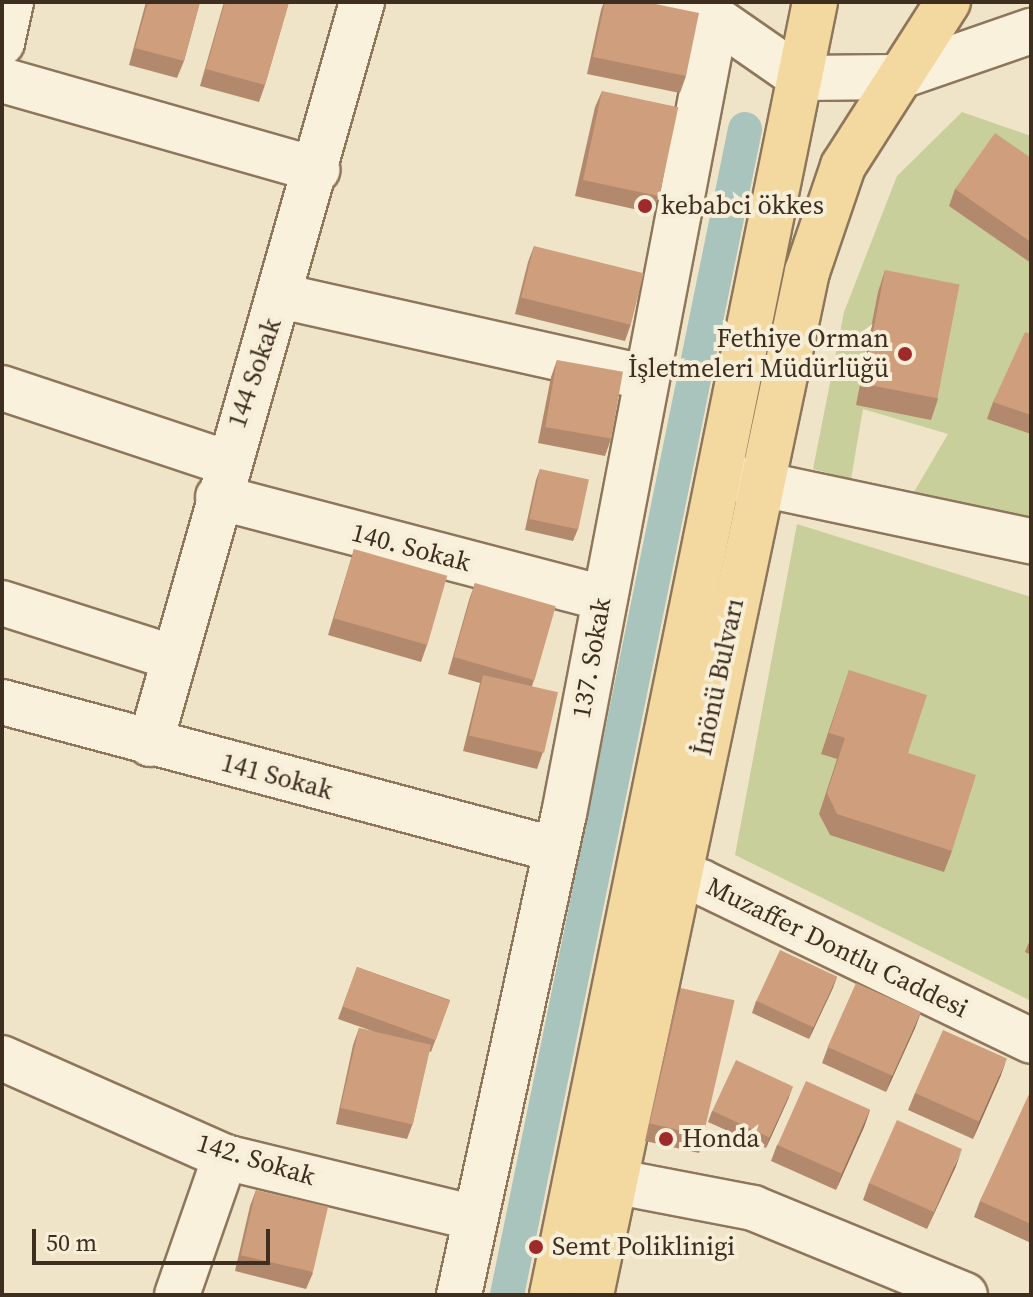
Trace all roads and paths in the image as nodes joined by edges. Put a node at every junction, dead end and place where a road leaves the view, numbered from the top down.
1 (11, 2) edge
2 (362, 2) edge
3 (674, 2) edge
4 (815, 2) edge
5 (948, 2) edge
6 (716, 19) junction
7 (1031, 31) edge
8 (2, 43) edge
9 (898, 77) junction
10 (801, 78) junction
11 (2, 80) edge
12 (317, 170) junction
13 (281, 296) junction
14 (643, 377) junction
15 (2, 388) edge
16 (718, 475) junction
17 (222, 480) junction
18 (760, 483) junction
19 (1031, 541) edge
20 (604, 598) junction
21 (2, 603) edge
22 (174, 658) junction
23 (2, 702) edge
24 (150, 744) junction
25 (553, 849) junction
26 (659, 868) junction
27 (1031, 1041) edge
28 (2, 1058) edge
29 (225, 1157) junction
30 (613, 1181) junction
31 (475, 1218) junction
32 (177, 1295) edge
33 (459, 1295) edge
34 (552, 1295) edge
35 (591, 1295) edge
36 (965, 1295) edge

1 - 8 street
2 - 12 street, 144 Sokak
3 - 6 street
4 - 10 main road, İnönü Bulvarı
5 - 9 main road, İnönü Bulvarı
6 - 10 street
6 - 14 street, 137. Sokak
7 - 9 street
9 - 10 street
9 - 18 main road, İnönü Bulvarı
10 - 16 main road, İnönü Bulvarı
11 - 12 street
12 - 13 street, 144 Sokak
13 - 14 street
13 - 17 street, 144 Sokak
14 - 20 street, 137. Sokak
15 - 17 street, 140. Sokak
16 - 18 street
16 - 26 main road, İnönü Bulvarı
17 - 20 street, 140. Sokak
17 - 22 street, 144 Sokak
18 - 19 street
18 - 26 main road, İnönü Bulvarı
20 - 25 street, 137. Sokak
21 - 22 street
22 - 24 street, 144 Sokak
23 - 24 street, 141 Sokak
24 - 25 street, 141 Sokak
25 - 31 street, 137. Sokak
26 - 27 street, Muzaffer Dontlu Caddesi
26 - 30 main road, İnönü Bulvarı
26 - 34 main road, İnönü Bulvarı
28 - 29 street, 142. Sokak
29 - 31 street, 142. Sokak
29 - 32 street
30 - 35 main road, İnönü Bulvarı
30 - 36 street
31 - 33 street, 137. Sokak

